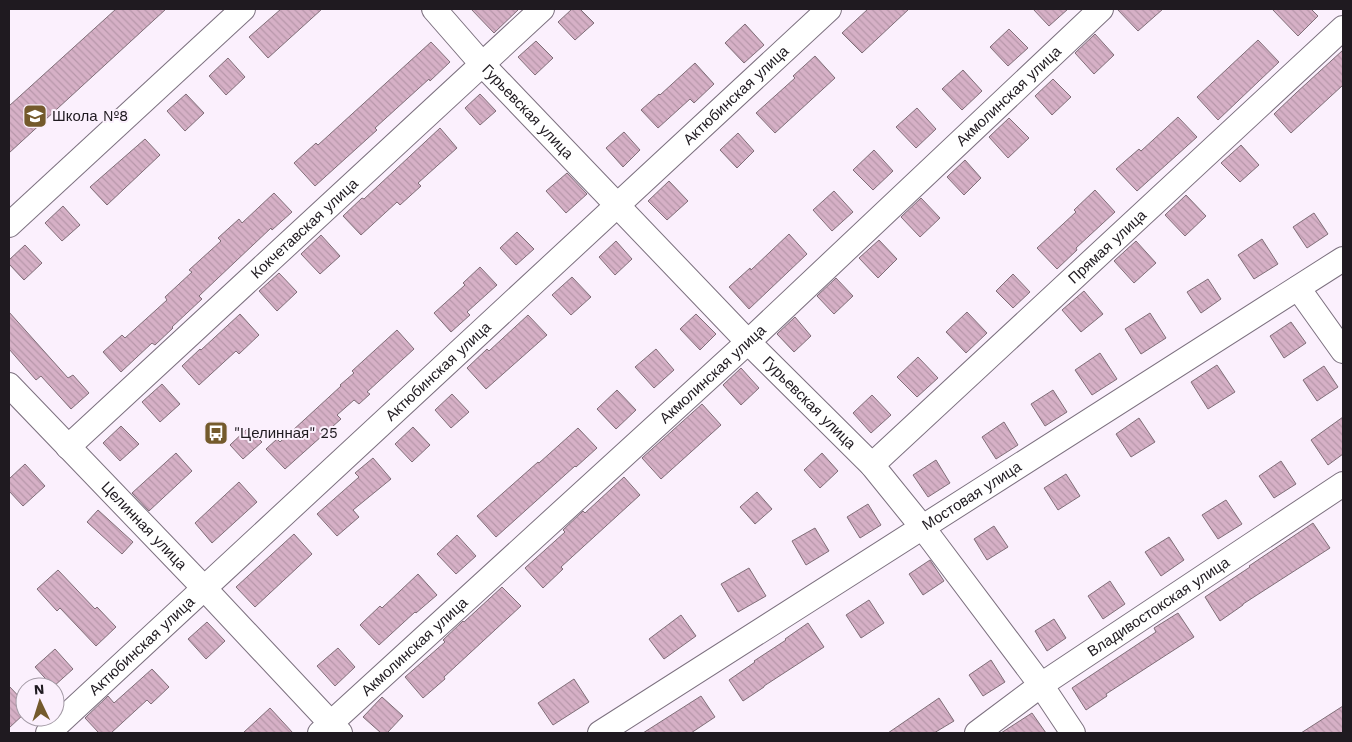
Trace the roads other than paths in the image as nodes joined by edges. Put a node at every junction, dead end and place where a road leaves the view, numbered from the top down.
1 (243, 9) edge
2 (434, 9) edge
3 (542, 9) edge
4 (829, 9) edge
5 (1101, 9) edge
6 (1343, 28) edge
7 (482, 64) junction
8 (617, 205) junction
9 (9, 225) edge
10 (1343, 259) edge
11 (1298, 288) junction
12 (748, 342) junction
13 (1343, 351) edge
14 (9, 385) edge
15 (68, 447) junction
16 (872, 465) junction
17 (1343, 484) edge
18 (923, 528) junction
19 (204, 588) junction
20 (1041, 685) junction
21 (330, 730) edge
22 (48, 733) edge
23 (600, 733) edge
24 (977, 733) edge
25 (1073, 733) edge

1 - 9 street
2 - 7 street, Гурьевская улица
3 - 7 street, Кокчетавская улица
4 - 8 street, Актюбинская улица
5 - 12 street, Акмолинская улица
6 - 16 street, Прямая улица
7 - 8 street, Гурьевская улица
7 - 15 street, Кокчетавская улица
8 - 12 street, Гурьевская улица
8 - 19 street, Актюбинская улица
10 - 11 street, Мостовая улица
11 - 13 street
11 - 18 street, Мостовая улица
12 - 16 street, Гурьевская улица
12 - 21 street, Акмолинская улица
14 - 15 street, Целинная улица
15 - 19 street, Целинная улица
16 - 18 street, Гурьевская улица
17 - 20 street, Владивостокская улица
18 - 20 street, Гурьевская улица
18 - 23 street, Мостовая улица
19 - 21 street, Целинная улица
19 - 22 street, Актюбинская улица
20 - 24 street, Владивостокская улица
20 - 25 street, Гурьевская улица

